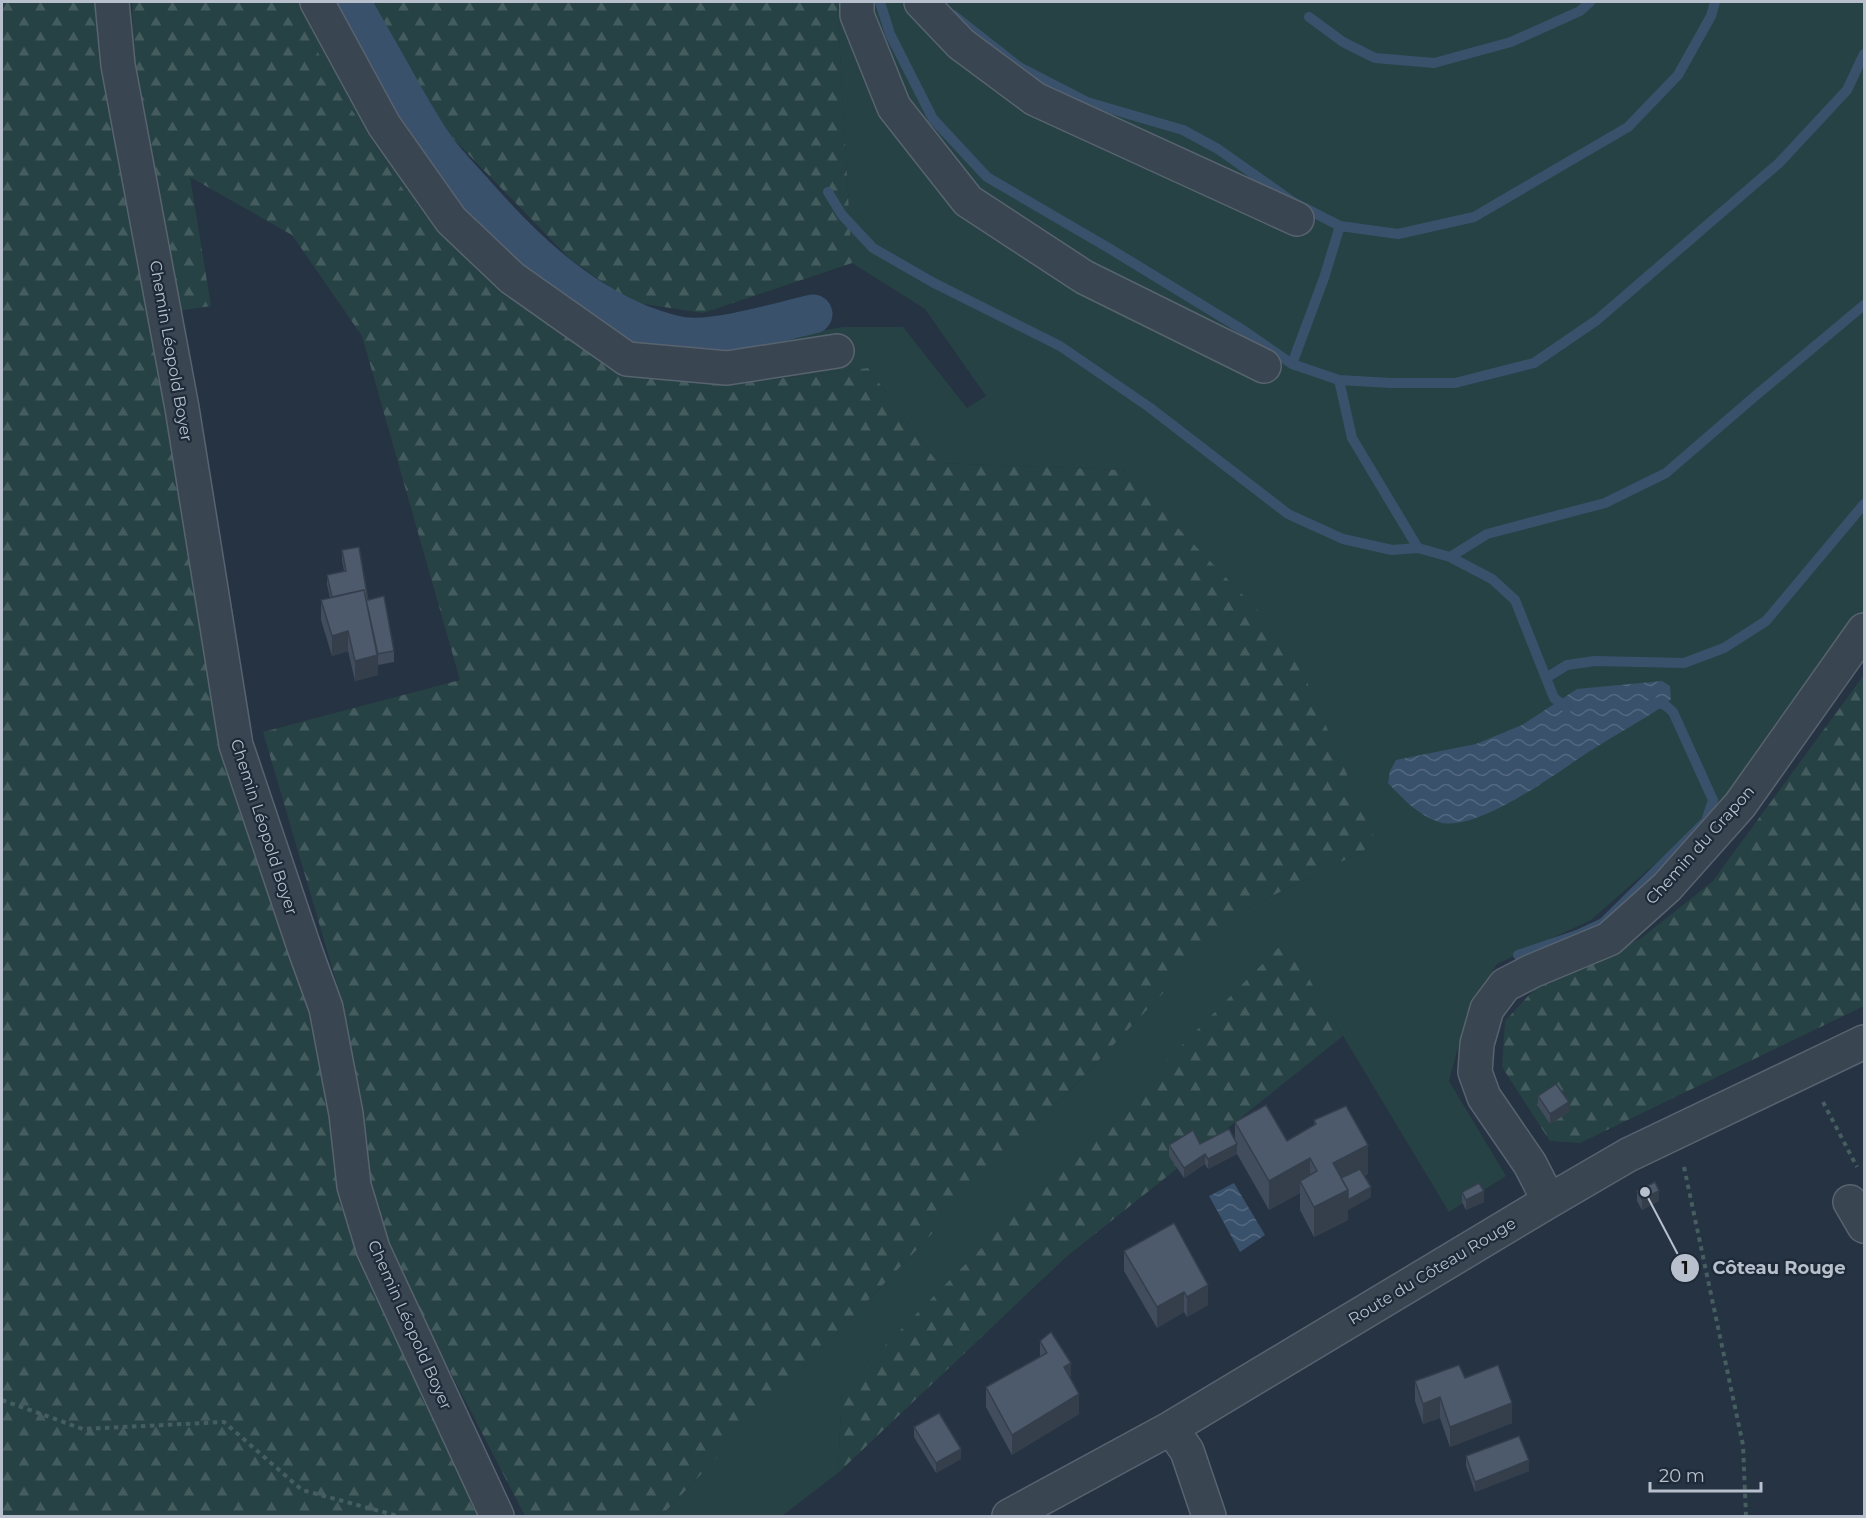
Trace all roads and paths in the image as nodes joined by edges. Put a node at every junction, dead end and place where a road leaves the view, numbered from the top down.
1 (112, 2) edge
2 (316, 2) edge
3 (856, 2) edge
4 (921, 2) edge
5 (1297, 219) dead end
6 (837, 351) dead end
7 (1264, 366) dead end
8 (1864, 630) edge
9 (1864, 1042) edge
10 (1818, 1093) dead end
11 (1678, 1130) junction
12 (1549, 1201) junction
13 (1857, 1214) edge
14 (2, 1400) edge
15 (1171, 1428) junction
16 (398, 1516) edge
17 (497, 1516) edge
18 (1009, 1516) edge
19 (1209, 1516) edge
20 (1746, 1516) edge

1 - 17 street, Chemin Léopold Boyer
2 - 6 street
3 - 7 street
4 - 5 street
8 - 12 street, Chemin du Grapon
9 - 11 street, Route du Côteau Rouge
10 - 13 path
11 - 12 street, Route du Côteau Rouge
11 - 20 path
12 - 15 street, Route du Côteau Rouge
14 - 16 path
15 - 18 street, Route du Côteau Rouge
15 - 19 street

